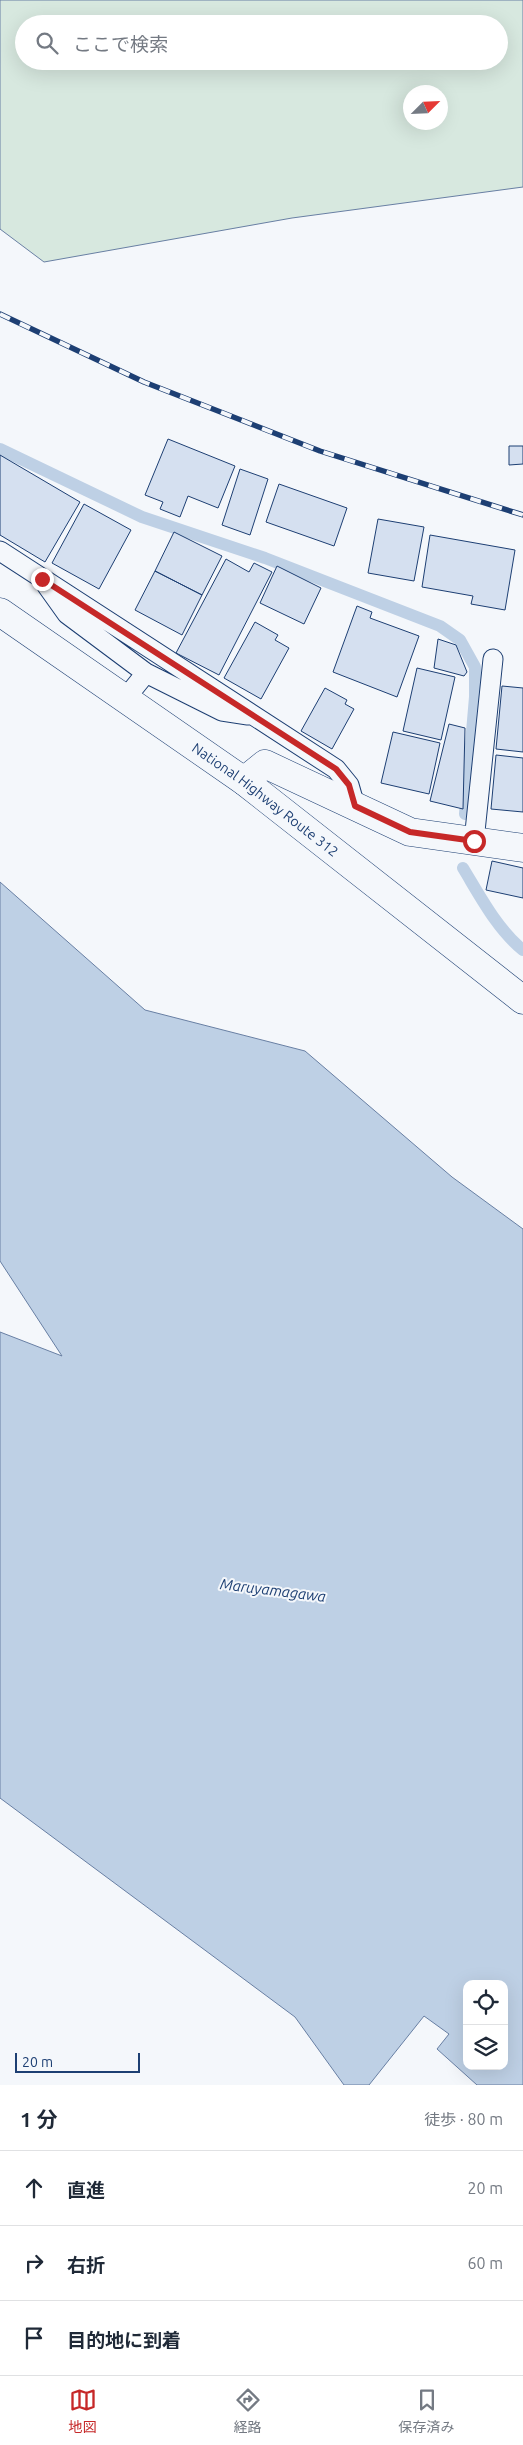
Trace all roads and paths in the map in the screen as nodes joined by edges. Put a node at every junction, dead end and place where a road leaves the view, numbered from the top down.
1 (0, 551) edge
2 (42, 579) junction
3 (0, 612) edge
4 (493, 659) dead end
5 (146, 673) junction
6 (125, 699) junction
7 (255, 716) junction
8 (244, 781) junction
9 (355, 806) junction
10 (474, 841) junction
11 (523, 848) edge
12 (523, 1000) edge

1 - 2 lane
2 - 5 lane
2 - 7 lane
3 - 6 main road, National Highway Route 312
4 - 10 lane
5 - 6 lane
5 - 7 lane
6 - 8 main road, National Highway Route 312
7 - 9 lane
8 - 9 main road
8 - 12 main road, National Highway Route 312
9 - 10 main road
10 - 11 main road

